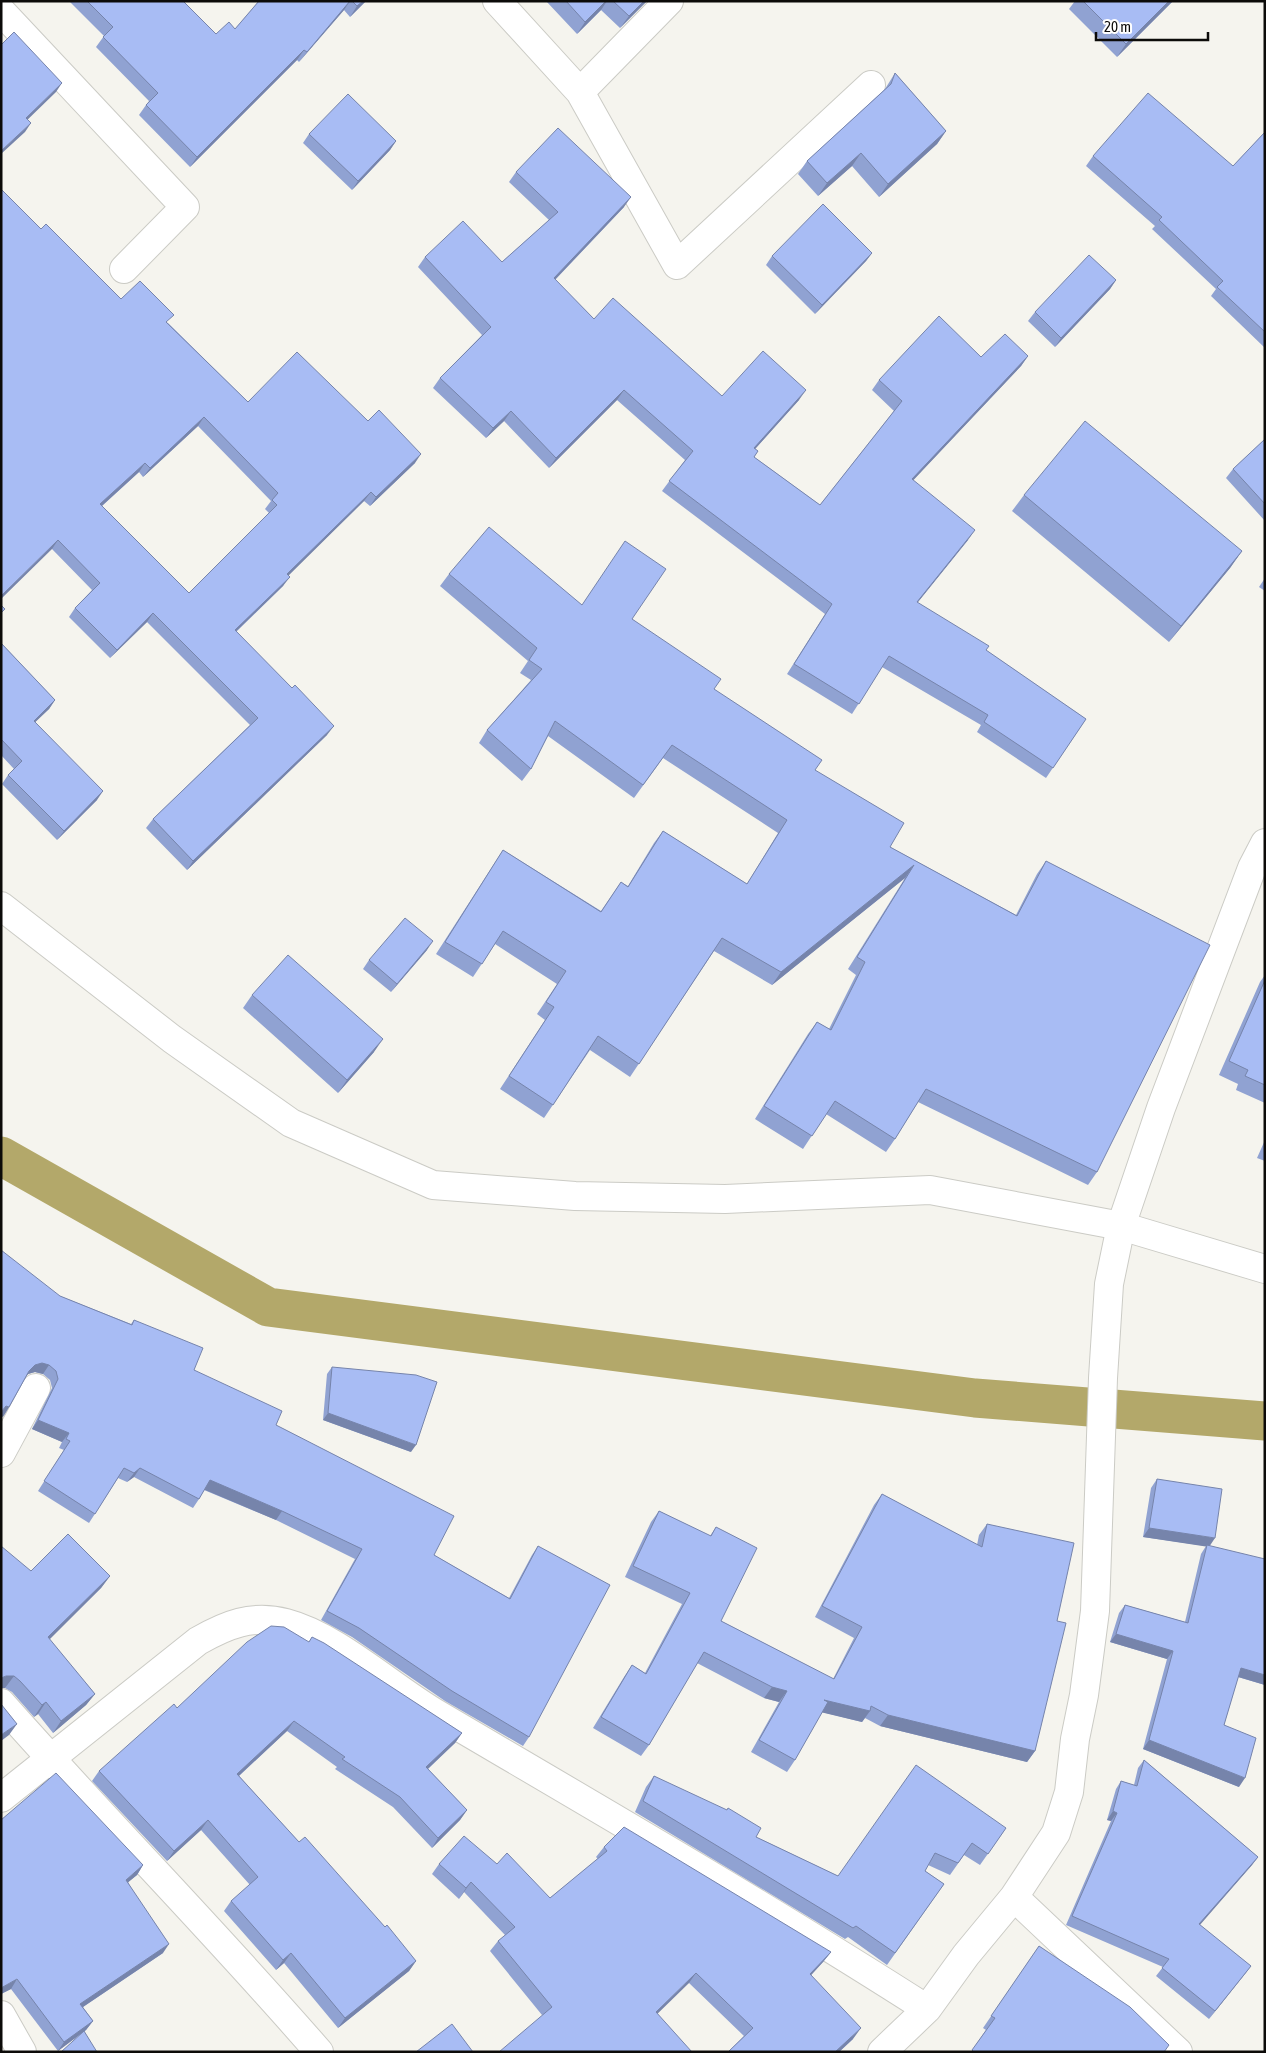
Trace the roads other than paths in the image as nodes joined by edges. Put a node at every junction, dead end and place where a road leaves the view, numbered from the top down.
1 (497, 1) edge
2 (668, 1) edge
3 (1, 11) edge
4 (871, 85) dead end
5 (580, 92) junction
6 (124, 269) dead end
7 (1265, 843) edge
8 (1, 906) edge
9 (1121, 1226) junction
10 (1265, 1269) edge
11 (36, 1388) dead end
12 (1, 1453) edge
13 (1, 1703) edge
14 (50, 1759) junction
15 (1, 1798) edge
16 (1014, 1897) junction
17 (927, 2009) junction
18 (1, 2015) edge
19 (22, 2052) edge
20 (319, 2052) edge
21 (882, 2052) edge
22 (1178, 2052) edge

1 - 5 street
2 - 5 street
3 - 6 street
4 - 5 street
7 - 9 street
8 - 9 street
9 - 10 street
9 - 16 street
11 - 12 street
13 - 14 street
14 - 15 street
14 - 17 street
14 - 20 street
16 - 17 street
16 - 22 street
17 - 21 street
18 - 19 street

